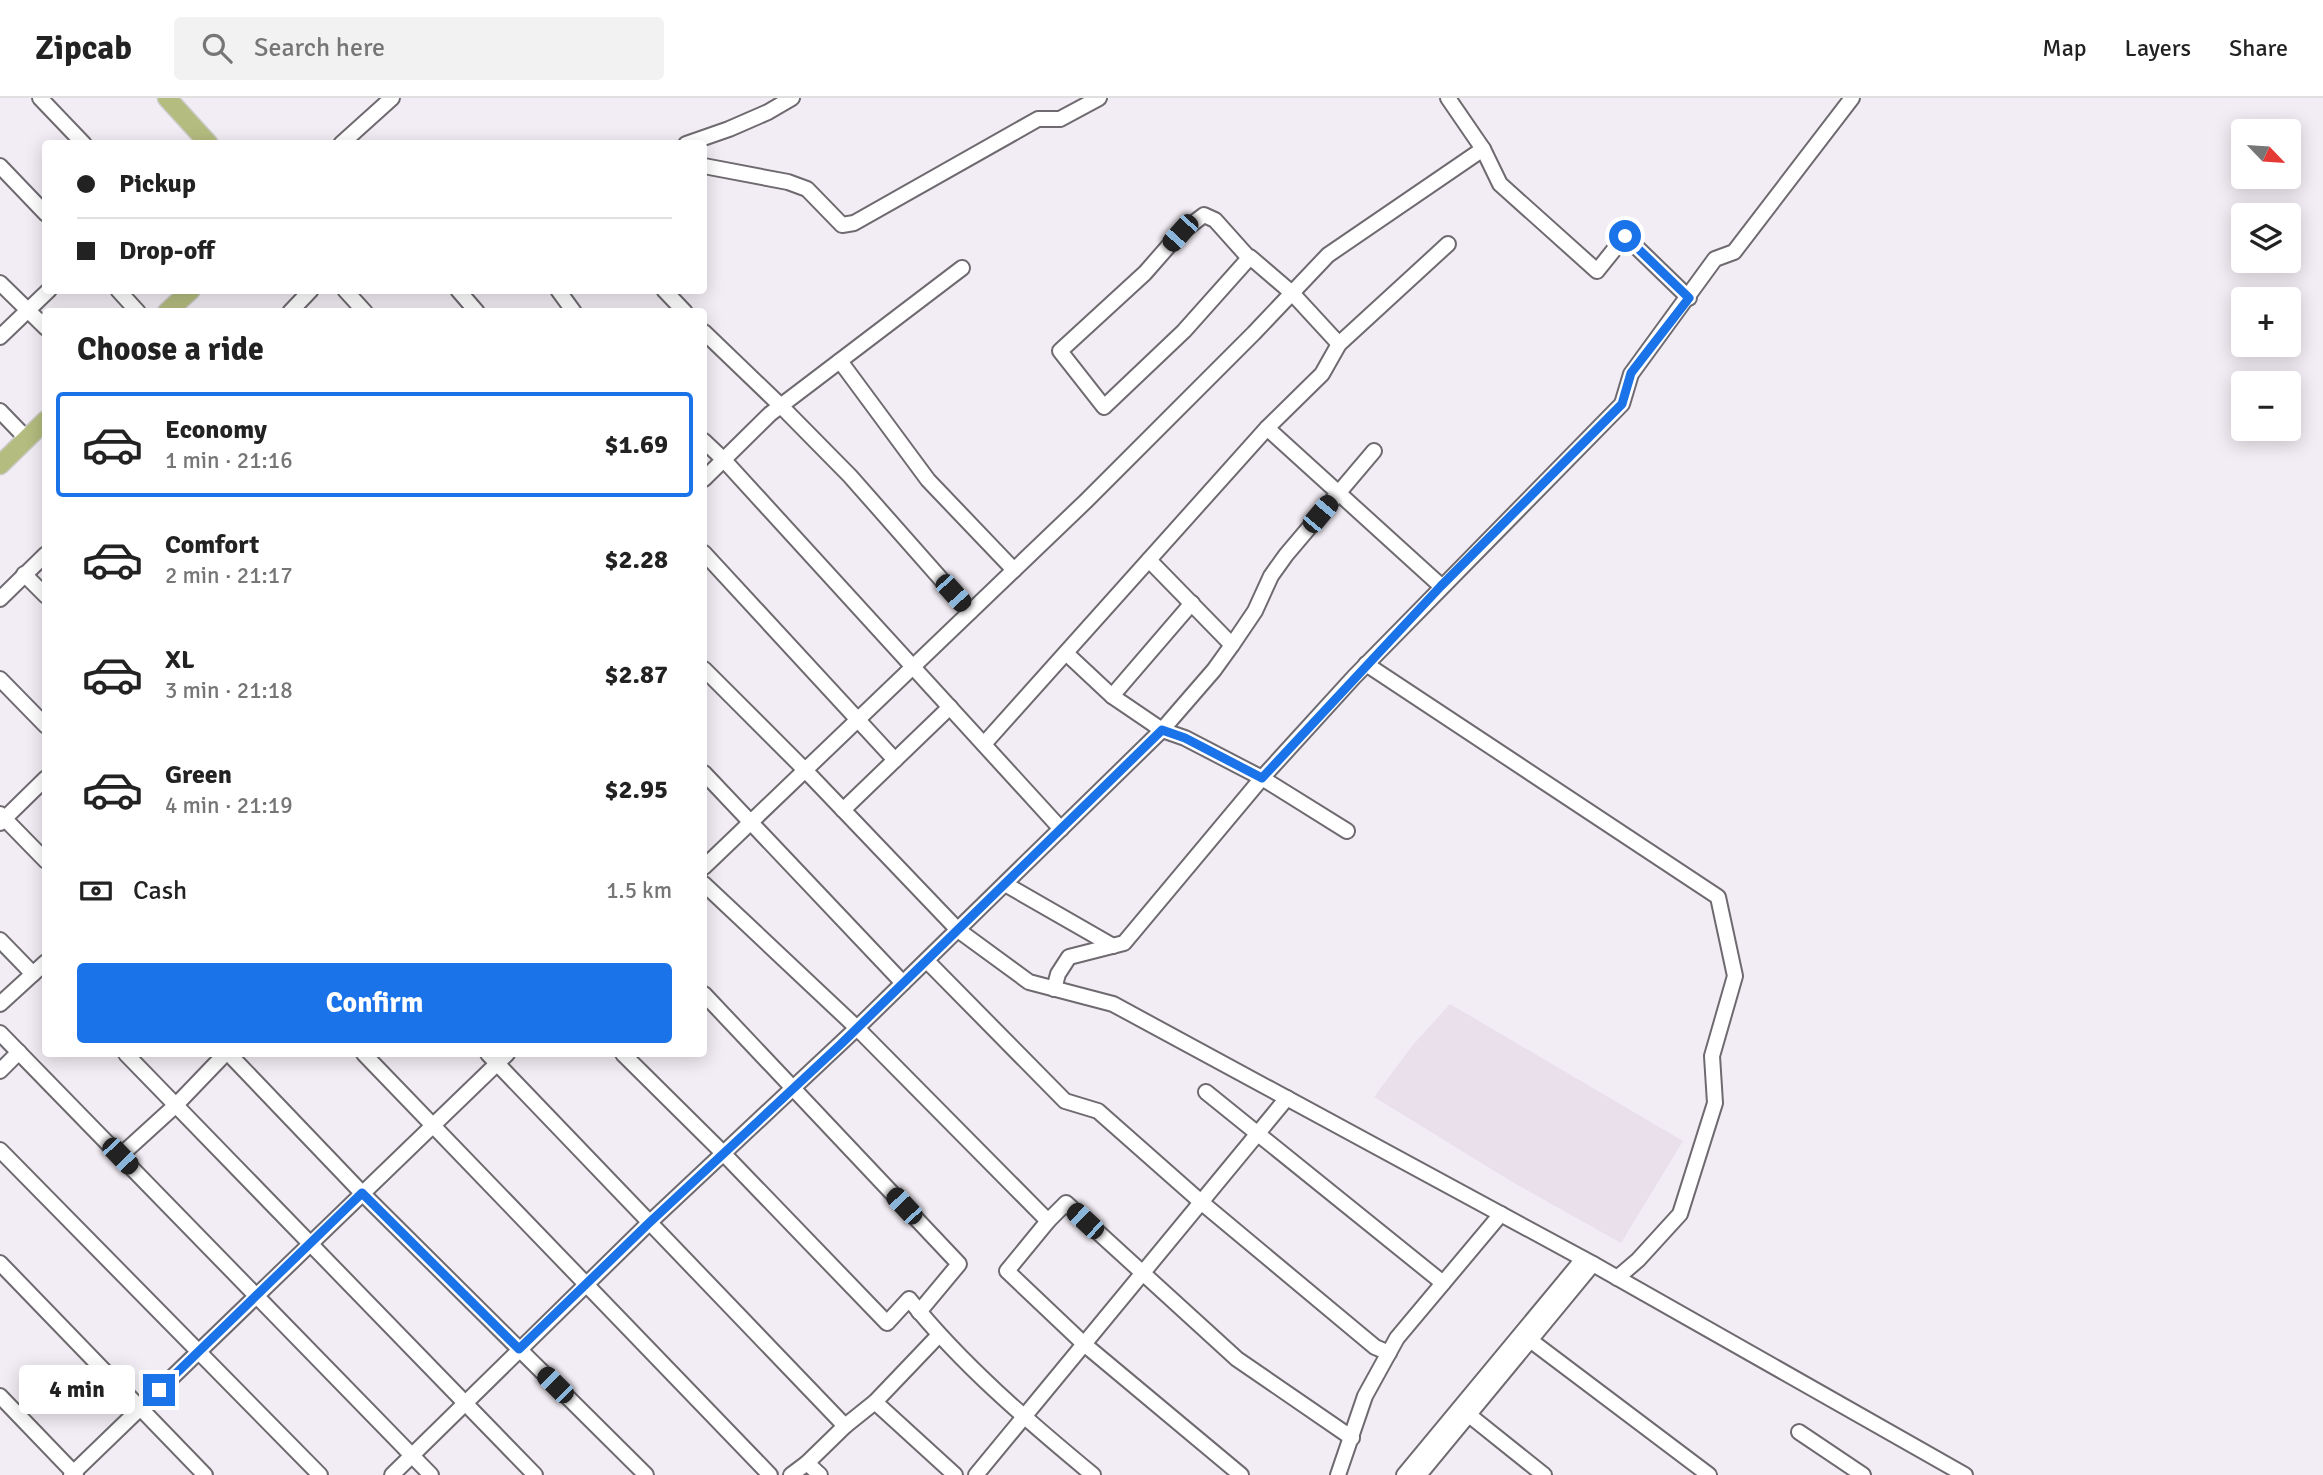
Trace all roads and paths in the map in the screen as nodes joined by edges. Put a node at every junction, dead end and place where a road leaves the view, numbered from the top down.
1 (40, 98) edge
2 (167, 98) edge
3 (392, 98) edge
4 (792, 98) edge
5 (1099, 98) edge
6 (1448, 98) edge
7 (1852, 98) edge
8 (80, 140) edge
9 (205, 140) edge
10 (345, 140) edge
11 (697, 140) edge
12 (1483, 149) junction
13 (0, 166) edge
14 (707, 167) edge
15 (42, 210) edge
16 (1448, 244) dead end
17 (1249, 258) junction
18 (962, 268) dead end
19 (0, 283) edge
20 (1292, 293) junction
21 (45, 294) edge
22 (122, 294) edge
23 (187, 294) edge
24 (307, 294) edge
25 (349, 294) edge
26 (461, 294) edge
27 (668, 294) edge
28 (1689, 298) junction
29 (134, 308) edge
30 (171, 308) edge
31 (294, 308) edge
32 (361, 308) edge
33 (474, 308) edge
34 (681, 308) edge
35 (28, 312) junction
36 (42, 324) edge
37 (707, 335) edge
38 (0, 337) edge
39 (1339, 344) junction
40 (840, 361) junction
41 (781, 406) junction
42 (0, 411) edge
43 (42, 424) edge
44 (1266, 428) junction
45 (27, 439) junction
46 (707, 444) edge
47 (1374, 451) dead end
48 (723, 459) junction
49 (0, 465) edge
50 (707, 476) edge
51 (1337, 494) junction
52 (707, 556) edge
53 (42, 558) edge
54 (1149, 560) junction
55 (1014, 570) junction
56 (24, 574) junction
57 (1441, 586) junction
58 (42, 592) edge
59 (0, 599) edge
60 (1192, 603) junction
61 (970, 612) junction
62 (1232, 645) junction
63 (1066, 653) junction
64 (1366, 664) junction
65 (913, 666) junction
66 (707, 672) edge
67 (0, 679) edge
68 (1112, 696) junction
69 (950, 707) junction
70 (858, 719) junction
71 (42, 722) edge
72 (1162, 730) junction
73 (984, 744) junction
74 (895, 760) junction
75 (805, 770) junction
76 (707, 776) edge
77 (1262, 778) junction
78 (42, 782) edge
79 (843, 810) junction
80 (2, 818) edge
81 (750, 822) junction
82 (1061, 829) junction
83 (1347, 831) dead end
84 (42, 857) edge
85 (707, 864) edge
86 (1005, 884) junction
87 (707, 887) edge
88 (958, 930) junction
89 (0, 940) edge
90 (1113, 946) junction
91 (926, 961) junction
92 (41, 968) edge
93 (903, 984) junction
94 (1054, 989) junction
95 (707, 998) edge
96 (0, 1004) edge
97 (857, 1028) junction
98 (0, 1033) edge
99 (19, 1052) junction
100 (129, 1057) edge
101 (224, 1057) edge
102 (230, 1057) edge
103 (367, 1057) edge
104 (497, 1057) edge
105 (626, 1057) edge
106 (0, 1071) edge
107 (794, 1089) junction
108 (1206, 1092) dead end
109 (1287, 1098) junction
110 (176, 1105) junction
111 (433, 1126) junction
112 (1257, 1134) junction
113 (0, 1150) edge
114 (724, 1154) junction
115 (120, 1156) junction
116 (362, 1193) junction
117 (1201, 1202) junction
118 (1501, 1214) junction
119 (1048, 1221) junction
120 (649, 1223) junction
121 (310, 1243) junction
122 (1588, 1262) junction
123 (0, 1263) edge
124 (1142, 1273) junction
125 (1617, 1278) junction
126 (1443, 1283) junction
127 (587, 1284) junction
128 (255, 1296) junction
129 (919, 1311) junction
130 (939, 1335) junction
131 (1530, 1340) junction
132 (1084, 1344) junction
133 (519, 1349) junction
134 (198, 1352) junction
135 (1389, 1353) junction
136 (0, 1396) edge
137 (875, 1402) junction
138 (466, 1404) junction
139 (139, 1408) junction
140 (1469, 1415) junction
141 (1023, 1417) junction
142 (845, 1426) junction
143 (1799, 1432) dead end
144 (1352, 1438) junction
145 (412, 1455) junction
146 (807, 1463) junction
147 (74, 1474) edge
148 (205, 1475) edge
149 (320, 1475) edge
150 (392, 1475) edge
151 (431, 1475) edge
152 (535, 1475) edge
153 (646, 1475) edge
154 (770, 1475) edge
155 (792, 1475) edge
156 (820, 1475) edge
157 (955, 1475) edge
158 (976, 1475) edge
159 (1093, 1475) edge
160 (1241, 1475) edge
161 (1338, 1475) edge
162 (1404, 1475) edge
163 (1419, 1475) edge
164 (1544, 1475) edge
165 (1709, 1475) edge
166 (1863, 1475) edge
167 (1965, 1475) edge

1 - 8 street
2 - 9 main road
3 - 10 street
4 - 11 street
5 - 14 street
6 - 12 street
7 - 28 street
12 - 20 street
12 - 28 street
13 - 15 street
16 - 39 street
17 - 17 street
17 - 20 street
18 - 40 street
19 - 35 street
20 - 39 street
20 - 55 street
21 - 35 street
22 - 29 street
23 - 30 main road
24 - 31 street
25 - 32 street
26 - 33 street
27 - 34 street
28 - 57 street
35 - 36 street
35 - 38 street
37 - 41 street
39 - 44 street
40 - 41 street
40 - 55 street
41 - 48 street
41 - 61 street
42 - 45 street
43 - 45 main road
44 - 51 street
44 - 54 street
45 - 49 main road
46 - 48 street
47 - 51 street
48 - 50 street
48 - 65 street
51 - 57 street
51 - 62 street
52 - 70 street
53 - 56 street
54 - 60 street
54 - 63 street
55 - 61 street
56 - 58 street
56 - 59 street
57 - 64 street
60 - 62 street
60 - 68 street
61 - 65 street
62 - 72 street
63 - 68 street
63 - 73 street
64 - 77 street
64 - 125 street
65 - 69 street
65 - 70 street
66 - 75 street
67 - 71 street
68 - 72 street
69 - 73 street
69 - 74 street
70 - 74 street
70 - 75 street
72 - 77 street
72 - 82 street
73 - 82 street
74 - 79 street
75 - 79 street
75 - 81 street
76 - 81 street
77 - 83 street
77 - 90 street
78 - 80 street
79 - 88 street
80 - 84 street
81 - 85 street
81 - 93 street
82 - 86 street
86 - 88 street
86 - 90 street
87 - 97 street
88 - 91 street
88 - 94 street
89 - 92 street
90 - 94 street
91 - 93 street
91 - 117 street
92 - 96 street
93 - 97 street
94 - 109 street
95 - 107 street
97 - 107 street
97 - 119 street
98 - 99 street
99 - 106 street
99 - 115 street
100 - 110 street
101 - 110 street
102 - 116 street
103 - 111 street
104 - 111 street
104 - 120 street
105 - 114 street
107 - 114 street
107 - 129 street
108 - 112 street
109 - 112 street
109 - 118 street
110 - 115 street
110 - 121 street
111 - 116 street
111 - 127 street
112 - 117 street
112 - 126 street
113 - 134 street
114 - 120 street
114 - 129 street
115 - 128 street
116 - 121 street
116 - 133 street
117 - 124 street
117 - 135 street
118 - 122 street
118 - 126 street
119 - 124 street
119 - 132 street
120 - 127 street
120 - 142 street
121 - 128 street
121 - 138 street
122 - 125 street
122 - 131 street
122 - 162 street
123 - 139 street
124 - 132 street
124 - 144 street
125 - 167 street
126 - 135 street
127 - 133 street
127 - 154 street
128 - 134 street
128 - 145 street
129 - 130 street
130 - 137 street
130 - 141 street
131 - 140 street
131 - 165 street
132 - 141 street
132 - 160 street
133 - 138 street
133 - 153 street
134 - 139 street
134 - 149 street
135 - 144 street
136 - 147 street
137 - 142 street
137 - 157 street
138 - 145 street
138 - 152 street
139 - 147 street
139 - 148 street
140 - 163 street
140 - 164 street
141 - 158 street
141 - 159 street
142 - 146 street
143 - 166 street
144 - 161 street
145 - 150 street
145 - 151 street
146 - 155 street
146 - 156 street

